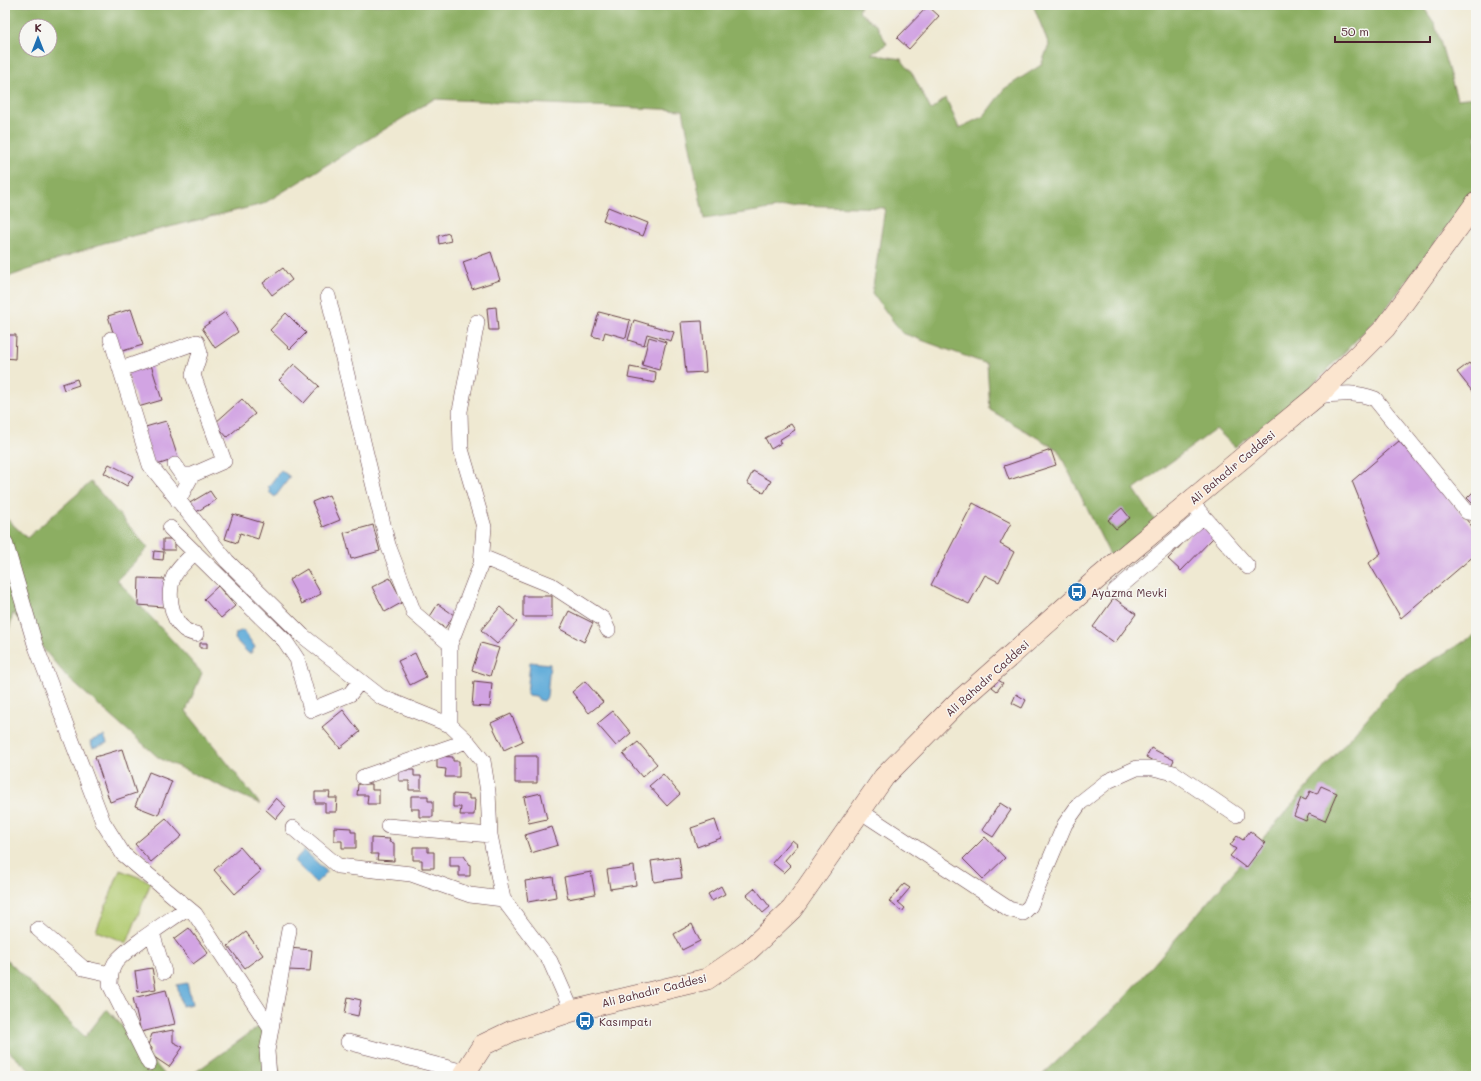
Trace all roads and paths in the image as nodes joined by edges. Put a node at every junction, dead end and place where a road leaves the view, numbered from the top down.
1 (1476, 203) edge
2 (328, 296) dead end
3 (477, 322) dead end
4 (111, 339) dead end
5 (121, 369) junction
6 (1317, 396) junction
7 (175, 465) dead end
8 (192, 475) junction
9 (178, 501) junction
10 (1197, 509) junction
11 (1476, 513) edge
12 (170, 528) dead end
13 (5, 542) edge
14 (195, 552) junction
15 (482, 556) junction
16 (1248, 567) dead end
17 (1115, 591) dead end
18 (608, 630) dead end
19 (196, 634) dead end
20 (450, 644) junction
21 (360, 681) junction
22 (450, 725) junction
23 (467, 741) junction
24 (363, 777) dead end
25 (860, 811) junction
26 (1236, 815) dead end
27 (388, 826) dead end
28 (293, 828) dead end
29 (490, 835) junction
30 (503, 899) junction
31 (187, 908) junction
32 (38, 929) dead end
33 (289, 930) dead end
34 (152, 933) junction
35 (164, 972) dead end
36 (110, 974) junction
37 (572, 1011) junction
38 (271, 1029) junction
39 (348, 1042) dead end
40 (149, 1063) dead end
41 (464, 1074) edge
42 (269, 1076) edge

1 - 6 main road, Ali Bahadır Caddesi
2 - 20 street
3 - 15 street
4 - 5 street
5 - 8 street
5 - 9 street
6 - 10 main road, Ali Bahadır Caddesi
6 - 11 street
7 - 8 street
8 - 9 street
9 - 21 street
10 - 16 street
10 - 17 street
10 - 25 main road, Ali Bahadır Caddesi
12 - 14 street
13 - 31 street
14 - 19 street
14 - 21 street
15 - 18 street
15 - 20 street
20 - 22 street
21 - 22 street
22 - 23 street
23 - 24 street
23 - 29 street
25 - 26 street
25 - 37 main road, Ali Bahadır Caddesi
27 - 29 street
28 - 30 street
29 - 30 street
30 - 37 street
31 - 34 street
31 - 38 street
32 - 36 street
33 - 38 street
34 - 35 street
34 - 36 street
36 - 40 street
37 - 41 main road, Ali Bahadır Caddesi
38 - 42 street
39 - 41 street

